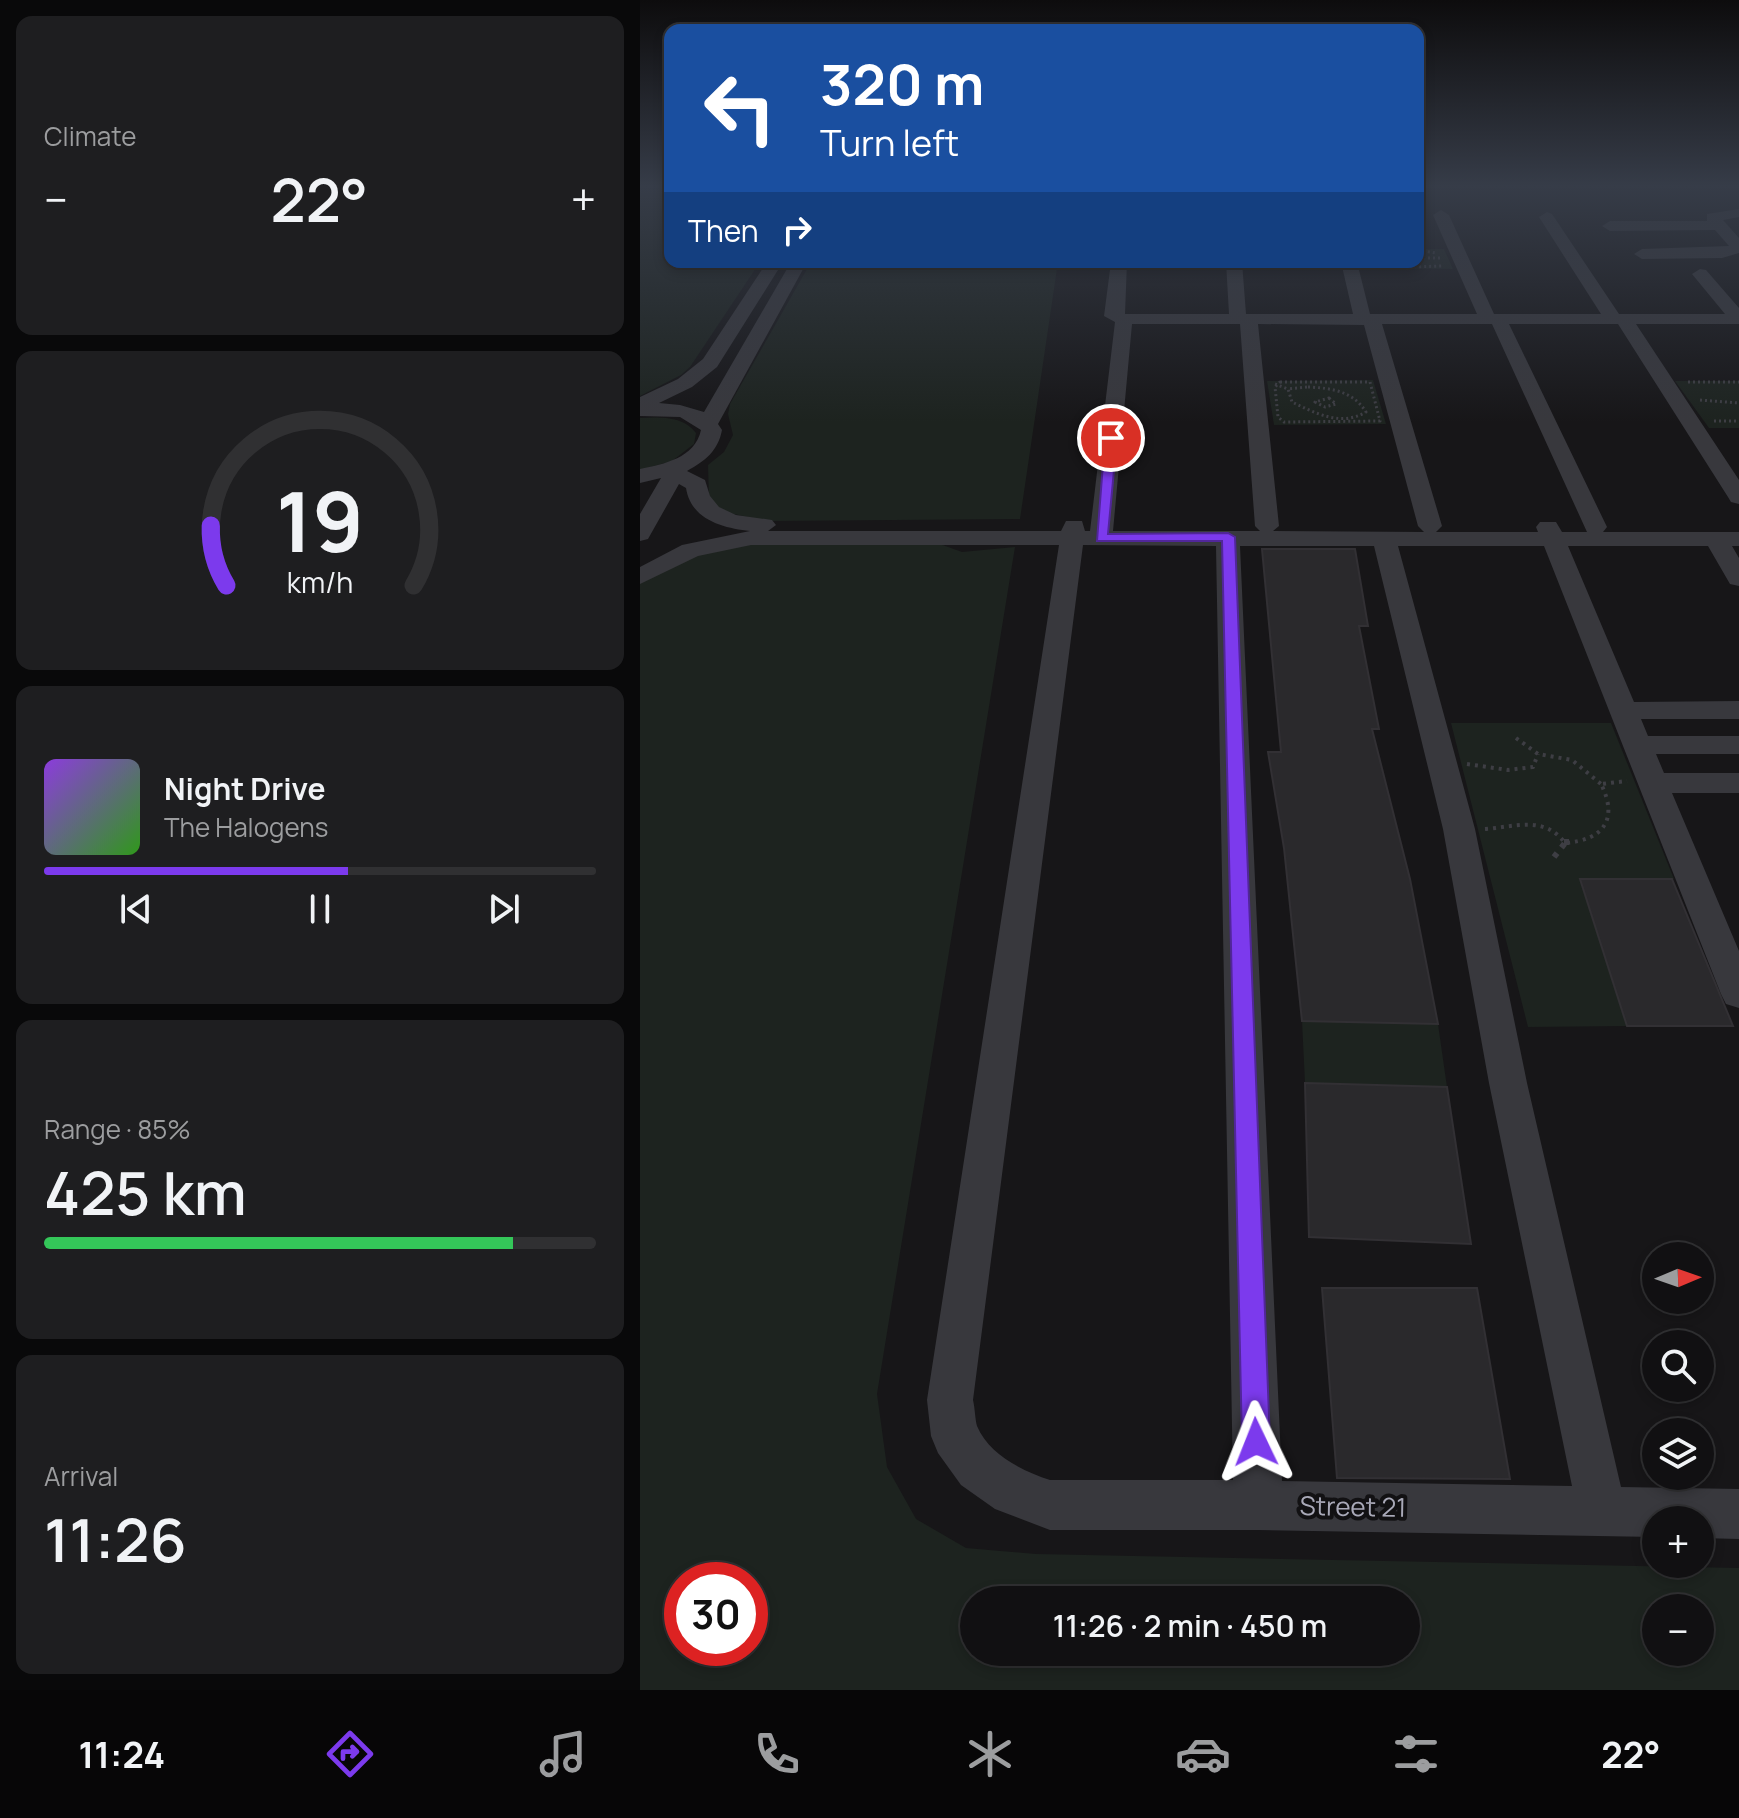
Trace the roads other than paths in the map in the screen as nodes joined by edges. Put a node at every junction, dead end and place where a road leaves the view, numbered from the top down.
1 (1466, 265) edge
2 (1580, 265) edge
3 (771, 268) edge
4 (796, 268) edge
5 (1118, 268) edge
6 (1235, 268) edge
7 (1351, 268) edge
8 (1700, 274) dead end
9 (1124, 319) junction
10 (1243, 319) junction
11 (1493, 319) junction
12 (1739, 319) edge
13 (1368, 320) junction
14 (1619, 320) junction
15 (640, 408) edge
16 (708, 423) junction
17 (677, 469) junction
18 (640, 476) edge
19 (1739, 497) edge
20 (1267, 526) junction
21 (1430, 526) junction
22 (1739, 526) edge
23 (1595, 527) junction
24 (1087, 532) junction
25 (1551, 532) junction
26 (640, 534) edge
27 (1228, 537) junction
28 (1384, 539) junction
29 (1727, 539) edge
30 (640, 577) edge
31 (1739, 579) edge
32 (1739, 710) edge
33 (1624, 711) junction
34 (1637, 745) junction
35 (1739, 745) edge
36 (1653, 782) junction
37 (1739, 783) edge
38 (1725, 925) edge
39 (1736, 980) edge
40 (1258, 1505) junction
41 (1602, 1512) junction
42 (1739, 1514) edge

1 - 11 street
2 - 14 street
3 - 15 street
4 - 16 street
5 - 9 street
6 - 10 street
7 - 13 street
8 - 12 street
9 - 10 street
9 - 24 street, Street 21
10 - 13 street
10 - 20 street
11 - 13 street
11 - 14 street
11 - 23 street
12 - 14 street
13 - 21 street
14 - 19 street
15 - 16 street
16 - 17 street
17 - 18 street
17 - 24 street
17 - 26 street
20 - 21 street
20 - 24 street
21 - 25 street
22 - 23 street
23 - 25 street
24 - 27 street
24 - 30 street
24 - 40 street, Street 21
25 - 28 street
25 - 29 street
25 - 33 street
27 - 28 street
27 - 40 street
28 - 41 street
29 - 31 street
32 - 33 street
33 - 34 street
34 - 35 street
34 - 36 street
36 - 37 street
36 - 38 street
38 - 39 street
40 - 41 street, Street 21
41 - 42 street, Street 21

